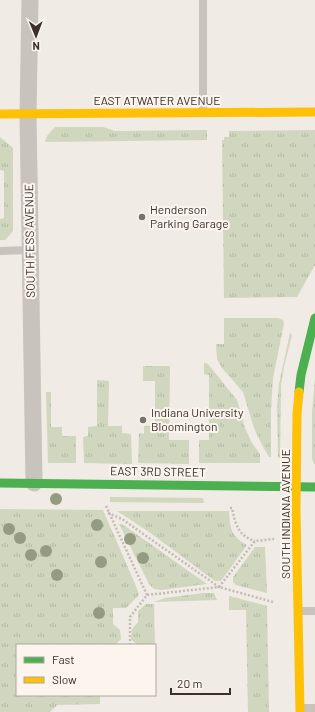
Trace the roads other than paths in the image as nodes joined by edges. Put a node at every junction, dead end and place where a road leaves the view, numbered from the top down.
1 (30, 0) edge
2 (203, 0) edge
3 (315, 112) edge
4 (203, 113) junction
5 (0, 114) edge
6 (28, 114) junction
7 (30, 250) junction
8 (0, 251) edge
9 (315, 318) edge
10 (0, 483) edge
11 (34, 483) junction
12 (297, 486) junction
13 (315, 487) edge
14 (298, 611) junction
15 (315, 611) edge
16 (315, 708) edge
17 (300, 710) edge

1 - 6 street, SOUTH FESS AVENUE
2 - 4 lane
3 - 4 main road, EAST ATWATER AVENUE
4 - 6 main road, EAST ATWATER AVENUE
5 - 6 main road, EAST ATWATER AVENUE
6 - 7 street, SOUTH FESS AVENUE
7 - 8 lane
7 - 11 street, SOUTH FESS AVENUE
9 - 12 main road, SOUTH INDIANA AVENUE
10 - 11 main road, EAST 3RD STREET
11 - 12 main road, EAST 3RD STREET
12 - 13 main road, EAST 3RD STREET
12 - 14 main road, SOUTH INDIANA AVENUE
14 - 15 lane
14 - 17 main road, SOUTH INDIANA AVENUE
16 - 17 lane

